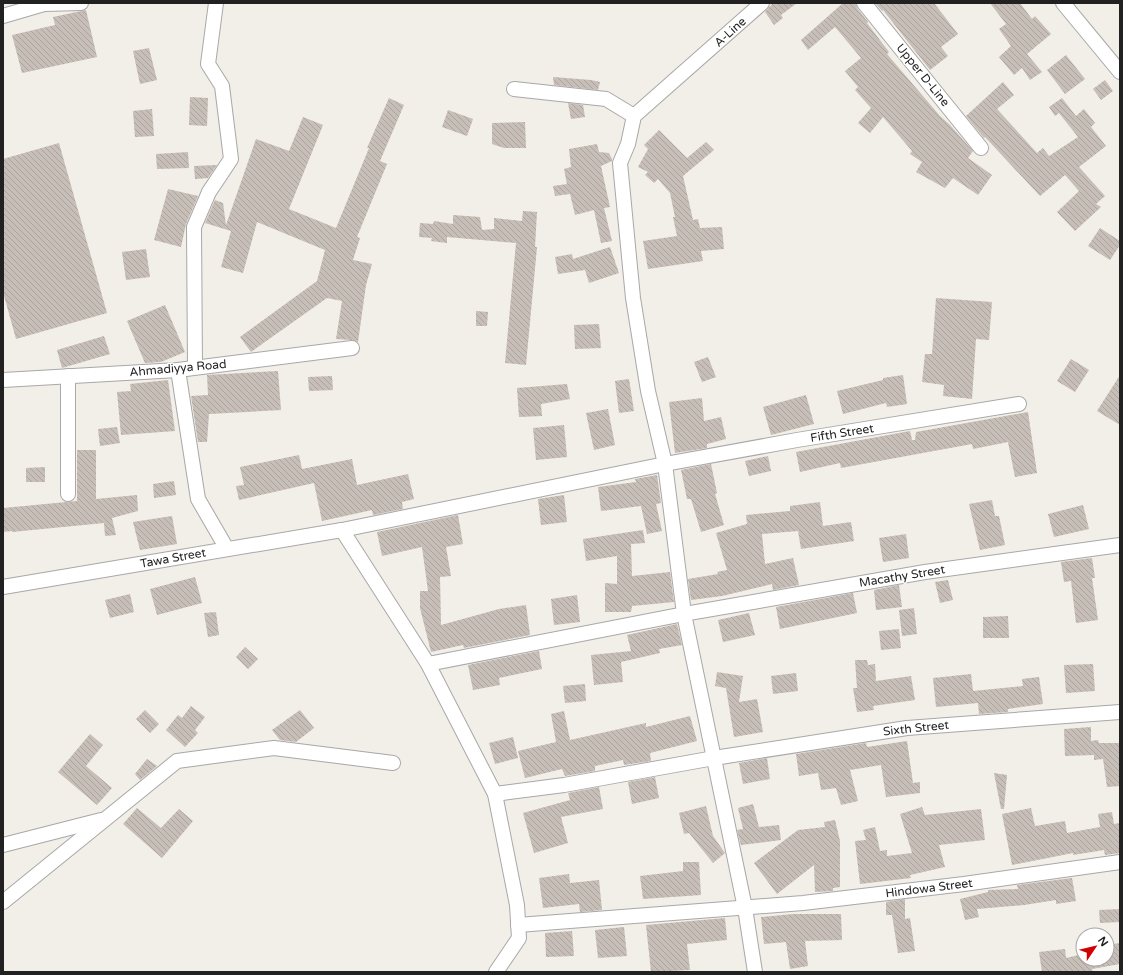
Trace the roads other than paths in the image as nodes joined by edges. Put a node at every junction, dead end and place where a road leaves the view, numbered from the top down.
1 (81, 3) edge
2 (216, 3) edge
3 (762, 3) edge
4 (864, 3) edge
5 (1063, 3) edge
6 (3, 16) edge
7 (1120, 72) edge
8 (514, 89) dead end
9 (634, 116) junction
10 (981, 148) dead end
11 (352, 348) dead end
12 (195, 367) junction
13 (178, 370) junction
14 (68, 376) junction
15 (3, 380) edge
16 (1019, 404) dead end
17 (665, 464) junction
18 (68, 494) dead end
19 (342, 530) junction
20 (1120, 545) edge
21 (227, 549) junction
22 (3, 587) edge
23 (684, 614) junction
24 (428, 664) junction
25 (1120, 712) edge
26 (714, 758) junction
27 (393, 762) dead end
28 (495, 794) junction
29 (106, 818) junction
30 (3, 845) edge
31 (1120, 862) edge
32 (3, 902) edge
33 (741, 908) junction
34 (518, 925) junction
35 (496, 972) edge
36 (755, 972) edge

1 - 6 street
2 - 12 street
3 - 9 street, A-Line
4 - 10 street, Upper D-Line
5 - 7 street
8 - 9 street
9 - 17 street
11 - 12 street, Ahmadiyya Road
12 - 13 street, Ahmadiyya Road
13 - 14 street, Ahmadiyya Road
13 - 21 street
14 - 15 street, Ahmadiyya Road
14 - 18 street
16 - 17 street, Fifth Street
17 - 19 street, Fifth Street
17 - 23 street
19 - 21 street, Tawa Street
19 - 24 street
20 - 23 street, Macathy Street
21 - 22 street, Tawa Street
23 - 24 street, Macathy Street
23 - 26 street
24 - 28 street
25 - 26 street, Sixth Street
26 - 28 street, Sixth Street
26 - 33 street
27 - 29 street
28 - 34 street
29 - 30 street
29 - 32 street
31 - 33 street, Hindowa Street
33 - 34 street, Hindowa Street
33 - 36 street
34 - 35 street

